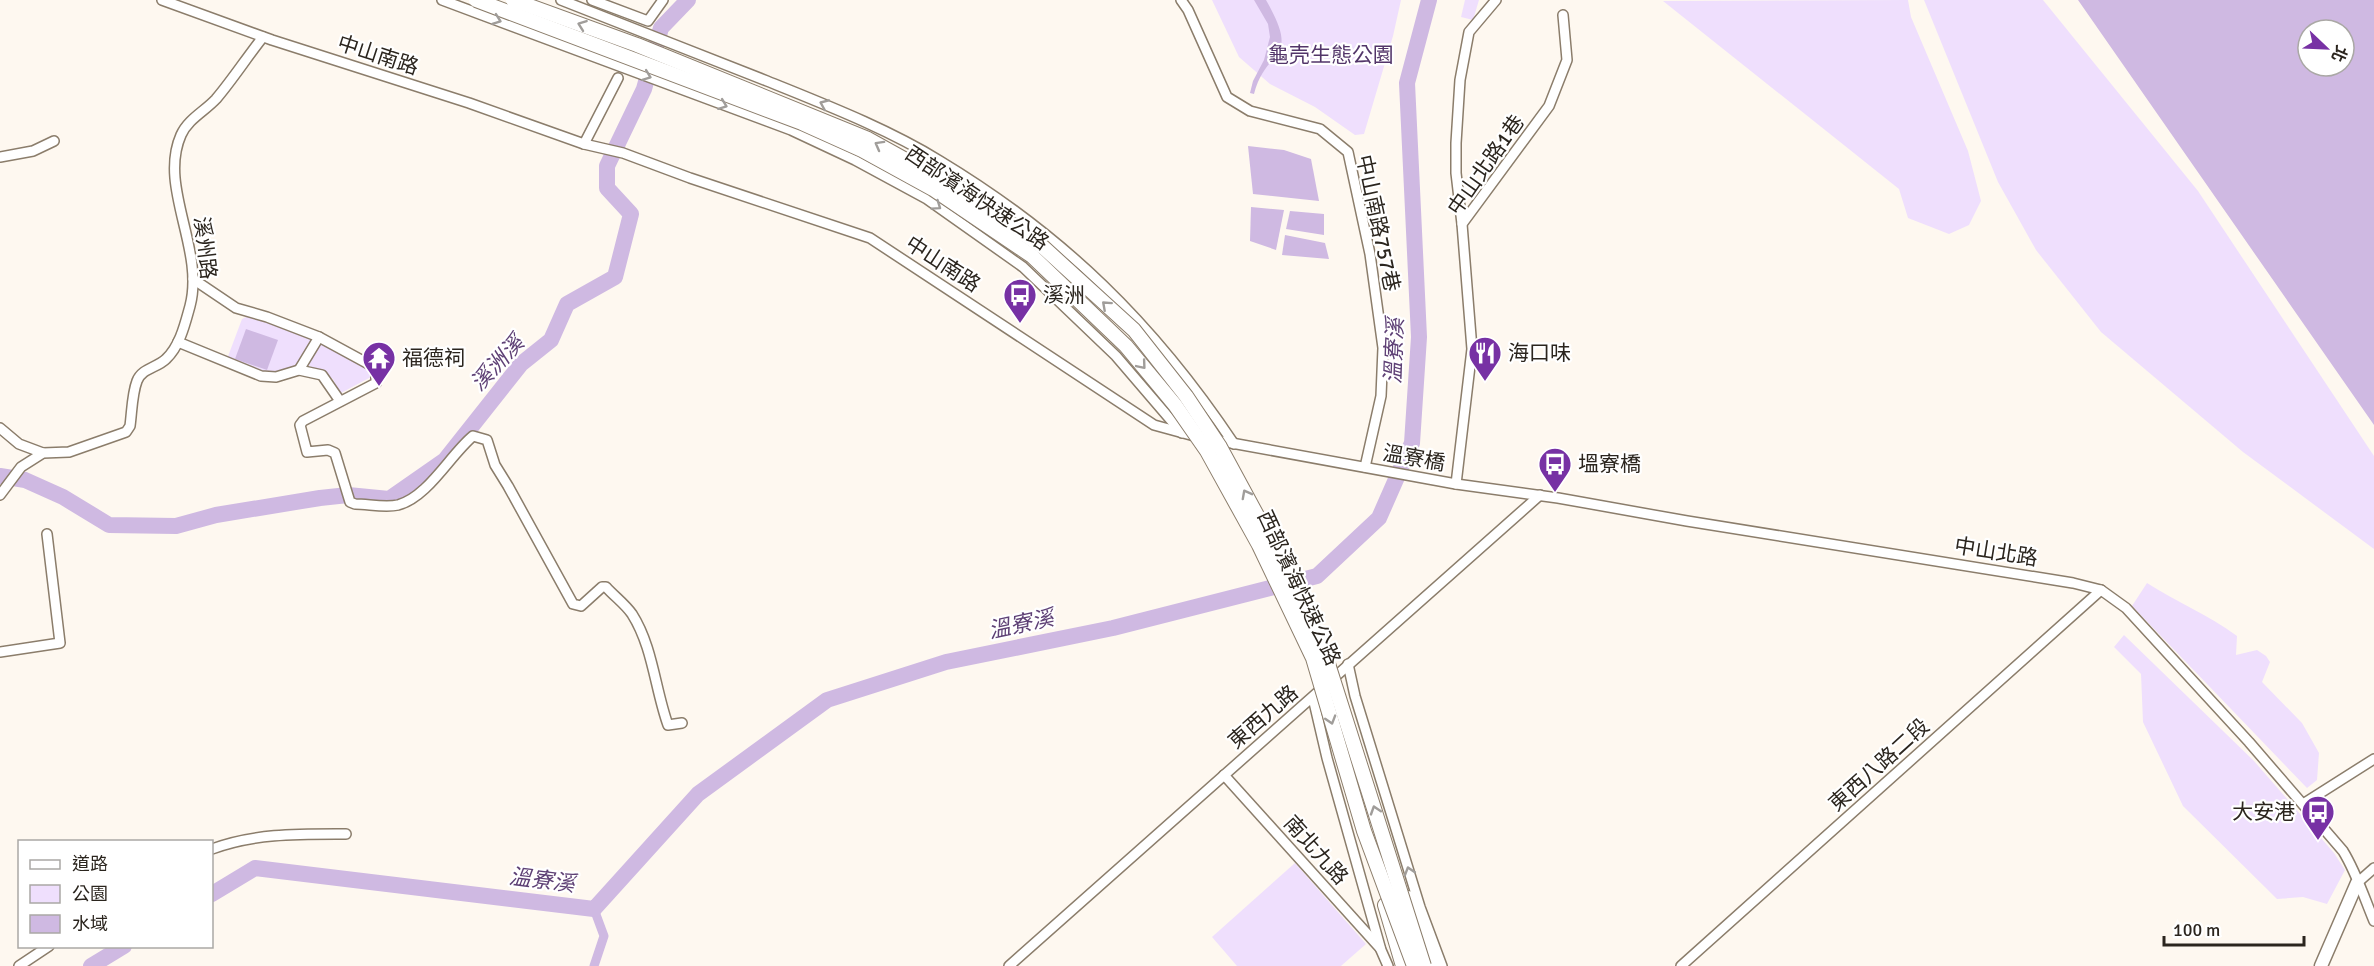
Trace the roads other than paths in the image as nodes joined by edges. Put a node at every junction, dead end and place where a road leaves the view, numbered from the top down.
1 (162, 0) edge
2 (442, 0) edge
3 (476, 0) edge
4 (513, 0) edge
5 (561, 0) edge
6 (592, 0) edge
7 (663, 0) edge
8 (1181, 0) edge
9 (1496, 0) edge
10 (1563, 15) dead end
11 (263, 37) junction
12 (618, 78) dead end
13 (54, 141) dead end
14 (584, 144) junction
15 (0, 157) edge
16 (1462, 224) junction
17 (193, 279) junction
18 (319, 337) junction
19 (178, 342) junction
20 (298, 370) junction
21 (340, 401) junction
22 (0, 428) edge
23 (1182, 434) junction
24 (1234, 444) junction
25 (42, 453) junction
26 (1365, 467) junction
27 (1456, 484) junction
28 (0, 495) edge
29 (1540, 495) junction
30 (47, 534) dead end
31 (2101, 590) junction
32 (0, 652) edge
33 (1348, 664) junction
34 (1313, 698) junction
35 (682, 723) dead end
36 (2374, 759) edge
37 (1224, 775) junction
38 (2303, 804) junction
39 (1364, 831) junction
40 (346, 834) dead end
41 (1382, 835) junction
42 (213, 849) edge
43 (2374, 868) edge
44 (2357, 883) junction
45 (2374, 921) edge
46 (46, 948) edge
47 (1381, 950) junction
48 (20, 966) edge
49 (1009, 966) edge
50 (1388, 966) edge
51 (1403, 966) edge
52 (1414, 966) edge
53 (1424, 966) edge
54 (1434, 966) edge
55 (1442, 966) edge
56 (1681, 966) edge
57 (2321, 966) edge

1 - 11 street, 中山南路
2 -> 23 street
3 -> 39 highway, 西部濱海快速公路, bridge
41 -> 4 highway, 西部濱海快速公路, bridge
24 -> 5 street
6 - 7 street
8 - 26 street, 中山南路757巷
9 - 16 street
10 - 16 street, 中山北路1巷
11 - 14 street, 中山南路
11 - 17 street, 溪州路
12 - 14 street
13 - 15 street
14 - 23 street, 中山南路
16 - 27 street, 中山北路1巷
17 - 18 street
17 - 19 street, 溪州路
18 - 20 street
18 - 21 street
19 - 20 street
19 - 25 street, 溪州路
20 - 21 street
21 - 35 street
22 - 25 street
23 - 24 street, 中山南路
24 - 26 street, 中山南路
25 - 28 street
26 - 27 street, 溫寮橋
27 - 29 street, 中山北路
29 - 31 street, 中山北路
29 - 33 street, 東西九路
30 - 32 street
31 - 38 street, 中山北路
31 - 56 street, 東西八路二段
33 - 34 street, 東西九路
55 -> 33 street
34 - 37 street, 東西九路
34 - 47 street
36 - 38 street
37 - 47 street, 南北九路
37 - 49 street, 東西九路
38 - 44 street, 中山北路
39 - 51 highway
39 - 52 highway, 西部濱海快速公路, bridge
40 - 42 street
41 - 53 highway, 西部濱海快速公路, bridge
41 - 54 highway
43 - 44 street
44 - 45 street, 中山北路
44 - 57 main road
46 - 48 street
47 - 50 street

